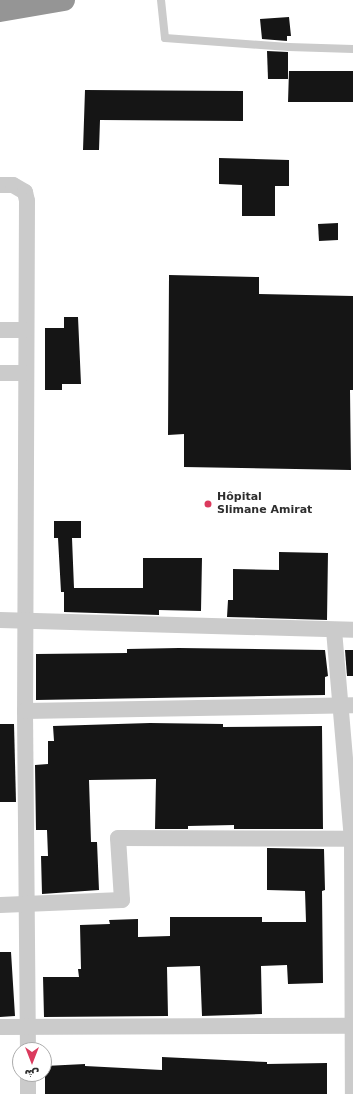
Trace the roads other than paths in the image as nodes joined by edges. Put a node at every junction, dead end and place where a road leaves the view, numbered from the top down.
1 (64, 0) edge
2 (161, 0) edge
3 (0, 11) edge
4 (353, 49) edge
5 (0, 185) edge
6 (0, 330) edge
7 (26, 330) junction
8 (0, 373) edge
9 (26, 373) junction
10 (26, 619) junction
11 (0, 620) edge
12 (334, 630) junction
13 (353, 630) edge
14 (346, 705) edge
15 (25, 711) junction
16 (352, 839) junction
17 (0, 904) edge
18 (27, 904) junction
19 (28, 1026) junction
20 (352, 1026) edge
21 (0, 1027) edge
22 (28, 1042) edge
23 (28, 1082) edge
24 (28, 1094) edge
25 (353, 1094) edge

1 - 3 highway
2 - 4 lane
5 - 7 street
6 - 7 street
7 - 9 street
8 - 9 street
9 - 10 street
10 - 11 street
10 - 12 street
10 - 15 street
12 - 13 street
12 - 14 street
14 - 15 street
14 - 16 street
15 - 18 street
16 - 18 street
16 - 20 street
17 - 18 street
18 - 19 street
19 - 20 street
19 - 21 street
19 - 22 street
20 - 25 street
23 - 24 street

